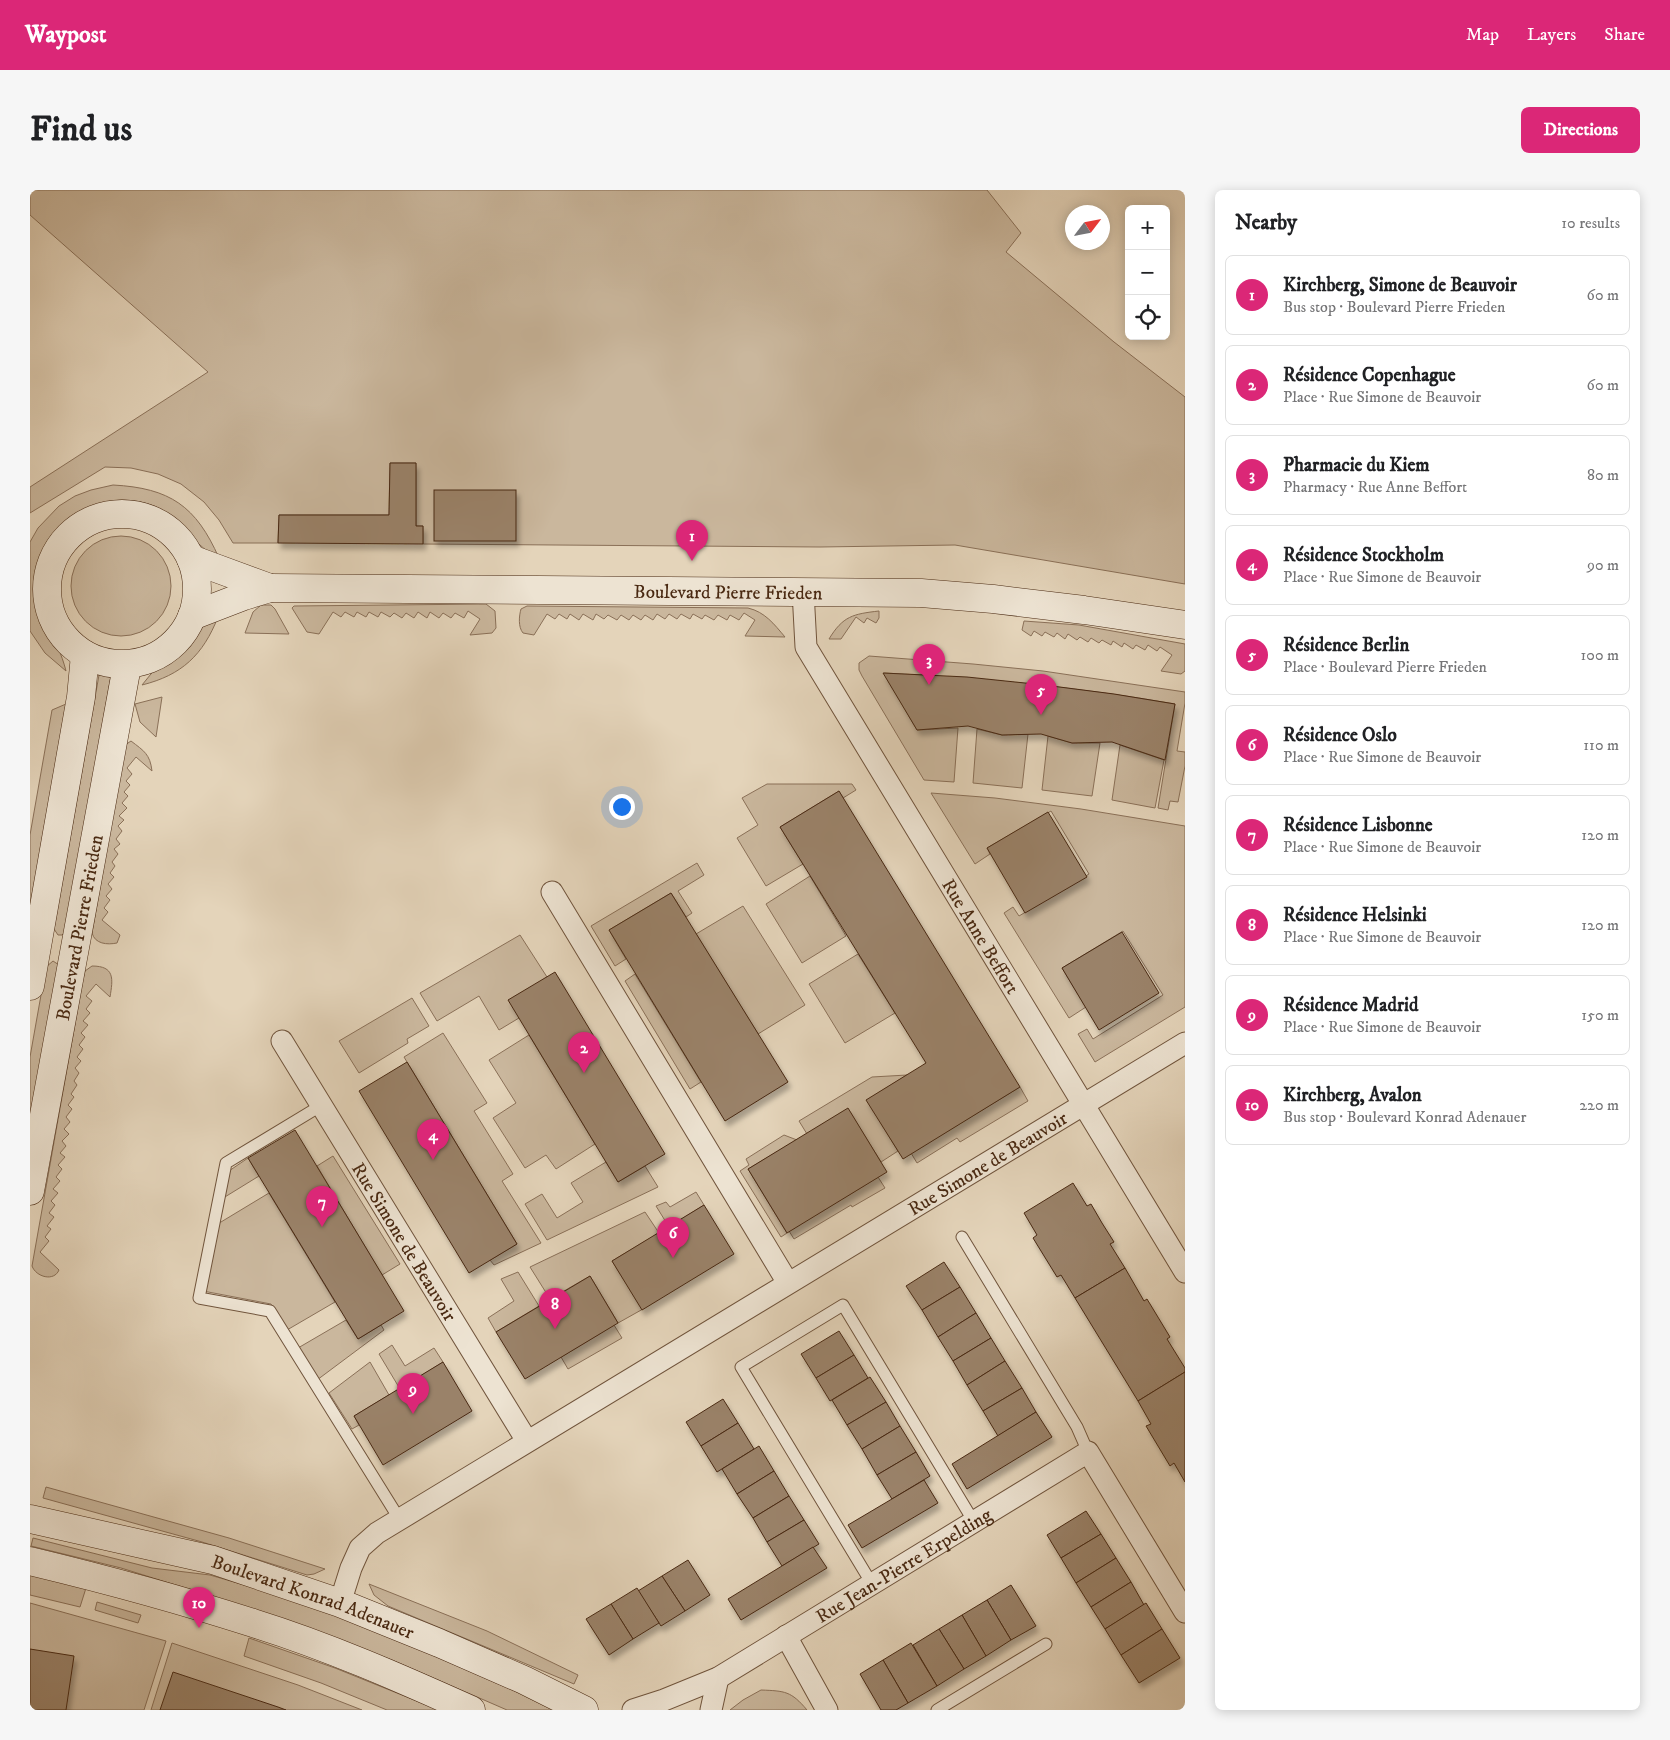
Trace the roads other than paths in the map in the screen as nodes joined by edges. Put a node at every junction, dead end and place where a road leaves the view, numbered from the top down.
1 (191, 559) junction
2 (270, 588) junction
3 (803, 591) junction
4 (192, 616) junction
5 (1185, 625) edge
6 (85, 655) junction
7 (126, 666) junction
8 (552, 892) dead end
9 (30, 986) edge
10 (282, 1041) dead end
11 (1185, 1043) edge
12 (1084, 1104) junction
13 (322, 1105) junction
14 (30, 1191) edge
15 (962, 1237) dead end
16 (1185, 1272) edge
17 (788, 1283) junction
18 (527, 1442) junction
19 (1088, 1452) junction
20 (30, 1519) edge
21 (400, 1520) junction
22 (974, 1522) junction
23 (30, 1561) edge
24 (872, 1584) junction
25 (340, 1603) junction
26 (1185, 1612) edge
27 (786, 1636) junction
28 (1046, 1644) dead end
29 (718, 1678) junction
30 (471, 1710) edge
31 (584, 1710) edge
32 (633, 1710) edge
33 (711, 1710) edge
34 (827, 1710) edge
35 (937, 1710) edge

1 - 2 main road, Boulevard Pierre Frieden
1 - 4 main road
1 - 6 main road
2 - 3 main road, Boulevard Pierre Frieden
2 - 4 main road, Boulevard Pierre Frieden
3 - 5 main road, Boulevard Pierre Frieden
3 - 12 street, Rue Anne Beffort
4 - 7 main road
6 - 7 main road
6 - 9 main road, Boulevard Pierre Frieden
7 - 14 main road, Boulevard Pierre Frieden
8 - 17 street
10 - 13 street, Rue Simone de Beauvoir
11 - 12 street, Rue Simone de Beauvoir
12 - 16 street, Rue Anne Beffort
12 - 17 street, Rue Simone de Beauvoir
13 - 18 street, Rue Simone de Beauvoir
13 - 21 lane
15 - 19 lane
17 - 18 street, Rue Simone de Beauvoir
18 - 21 street, Rue Simone de Beauvoir
19 - 22 street, Rue Jean-Pierre Erpelding
19 - 26 street
20 - 25 main road, Boulevard Konrad Adenauer
21 - 25 street, Rue Simone de Beauvoir
22 - 24 street, Rue Jean-Pierre Erpelding
22 - 24 lane
23 - 30 main road
24 - 27 street, Rue Jean-Pierre Erpelding
25 - 31 main road, Boulevard Konrad Adenauer
27 - 29 street, Rue Jean-Pierre Erpelding
27 - 34 street
28 - 35 lane
29 - 32 street, Rue Jean-Pierre Erpelding
29 - 33 street

